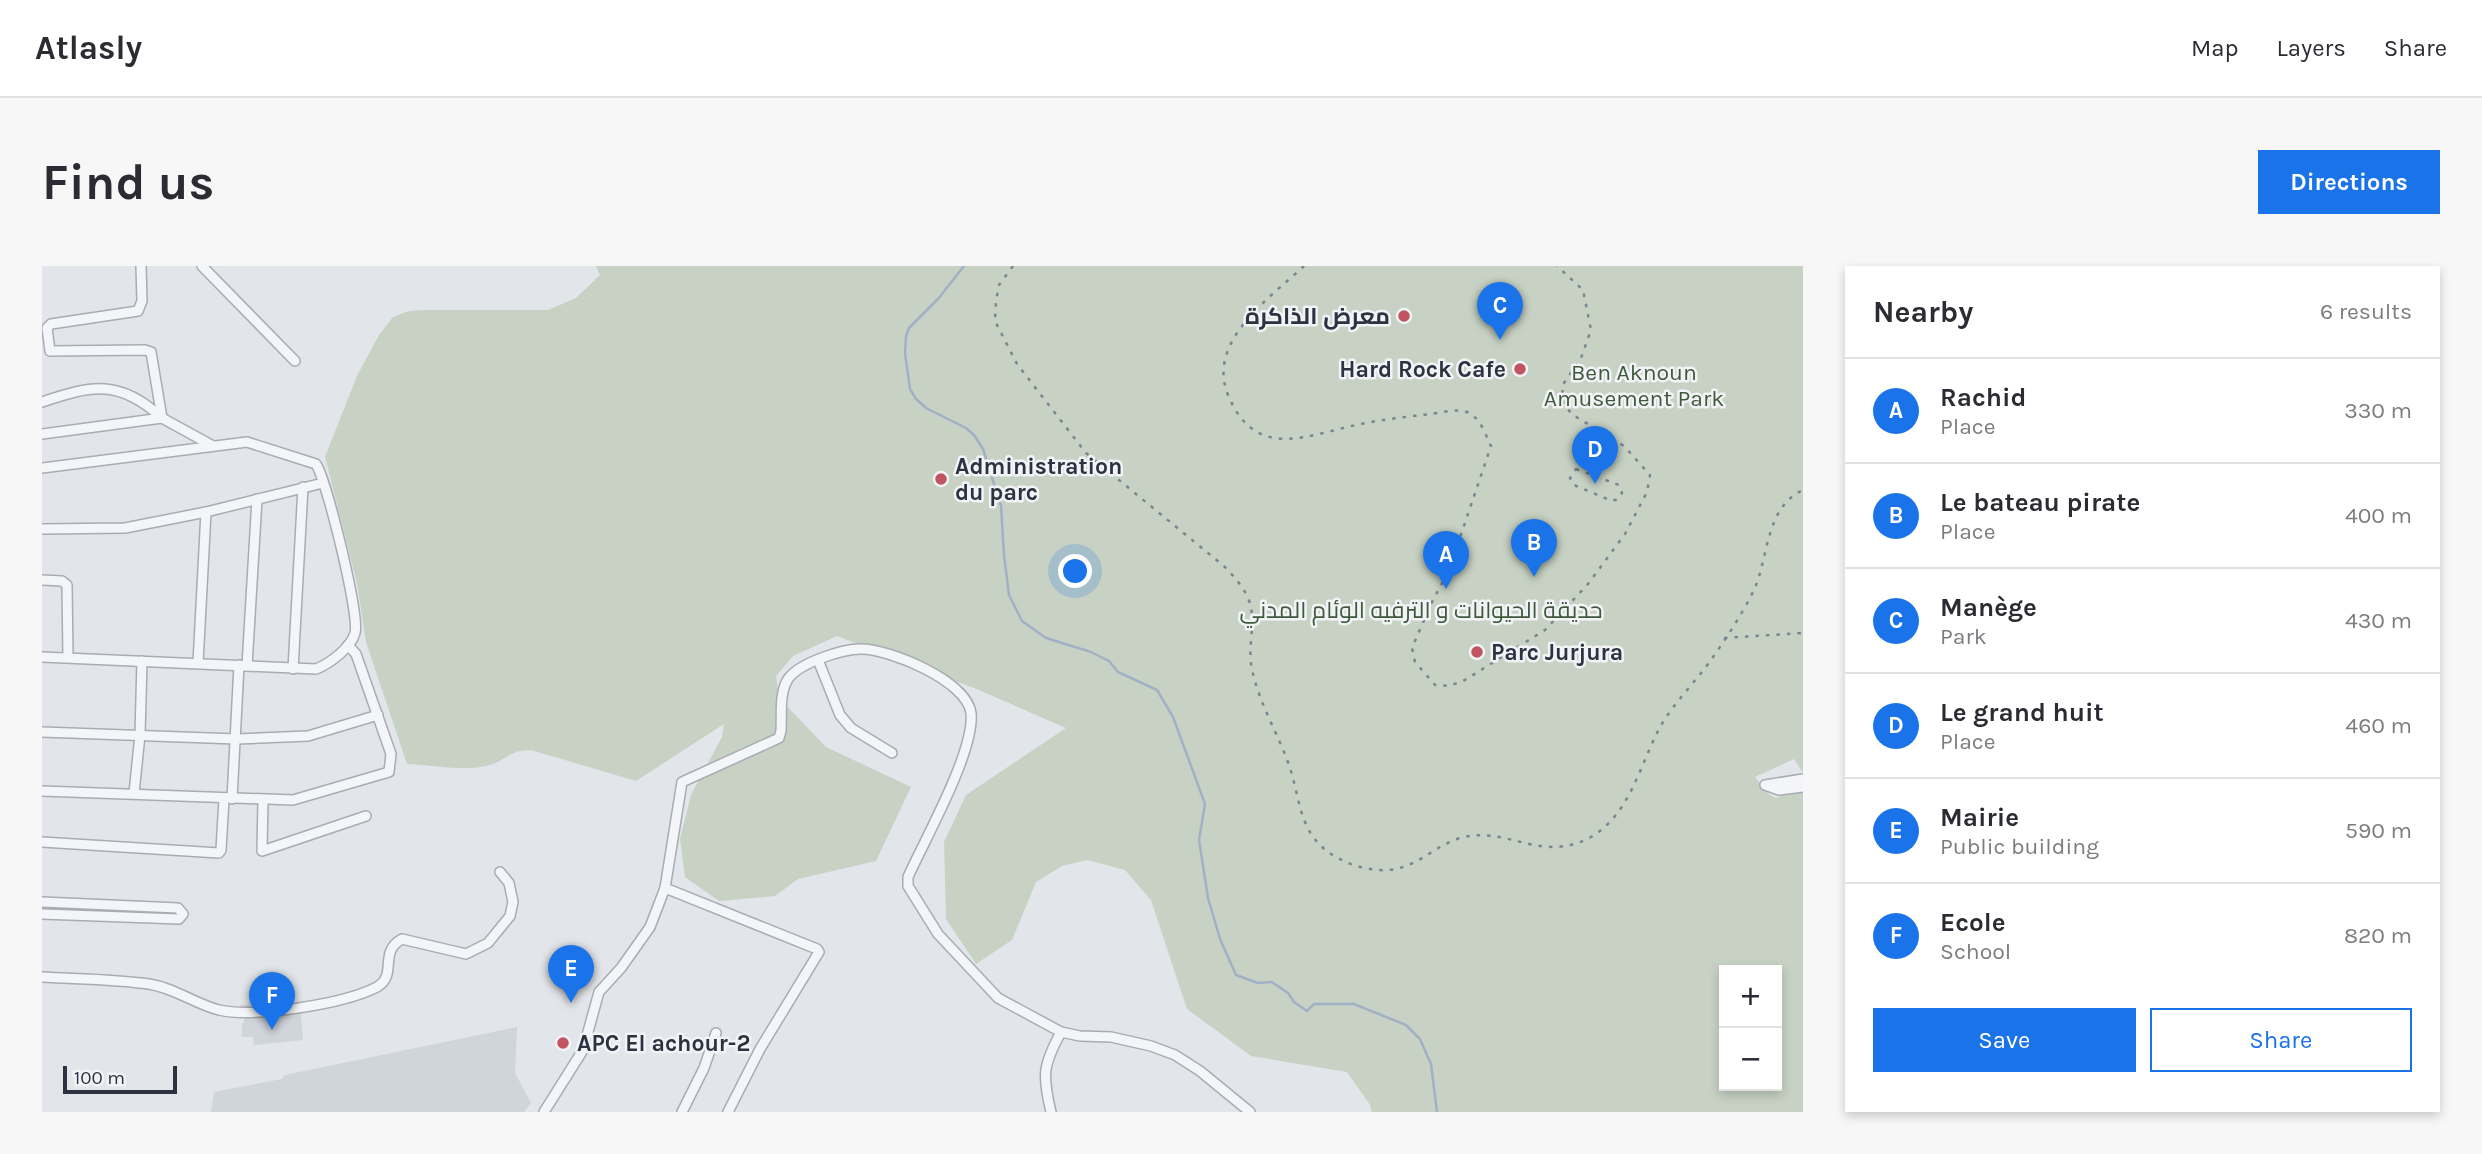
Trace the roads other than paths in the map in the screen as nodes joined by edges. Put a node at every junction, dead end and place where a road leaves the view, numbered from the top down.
1 (141, 266) edge
2 (202, 266) edge
3 (295, 361) dead end
4 (42, 402) edge
5 (162, 418) junction
6 (42, 434) edge
7 (213, 446) junction
8 (42, 468) edge
9 (323, 483) junction
10 (303, 487) junction
11 (257, 499) junction
12 (206, 512) junction
13 (42, 529) edge
14 (42, 580) edge
15 (348, 645) junction
16 (42, 657) edge
17 (68, 657) junction
18 (818, 660) junction
19 (142, 661) junction
20 (198, 663) junction
21 (243, 666) junction
22 (293, 669) junction
23 (378, 715) junction
24 (42, 732) edge
25 (140, 735) junction
26 (237, 739) junction
27 (892, 753) dead end
28 (1803, 779) edge
29 (1803, 787) edge
30 (42, 791) edge
31 (134, 793) junction
32 (228, 799) junction
33 (262, 800) junction
34 (366, 816) dead end
35 (42, 842) edge
36 (500, 872) dead end
37 (665, 888) junction
38 (42, 902) edge
39 (42, 914) edge
40 (42, 977) edge
41 (1061, 1032) junction
42 (716, 1034) dead end
43 (544, 1112) edge
44 (682, 1112) edge
45 (729, 1112) edge
46 (1051, 1112) edge
47 (1251, 1112) edge

1 - 5 street
2 - 3 street
4 - 5 street
5 - 6 street
5 - 7 street
7 - 8 street
7 - 9 street
9 - 10 street
9 - 15 street
10 - 11 street
10 - 22 street
11 - 12 street
11 - 21 street
12 - 13 street
12 - 20 street
14 - 17 street
15 - 22 street
15 - 23 street
16 - 17 street
17 - 19 street
18 - 27 street
18 - 37 street
18 - 41 street
19 - 20 street
19 - 25 street
20 - 21 street
21 - 22 street
21 - 26 street
23 - 26 street
23 - 33 street
24 - 25 street
25 - 26 street
25 - 31 street
26 - 32 street
28 - 29 street
30 - 31 street
31 - 32 street
32 - 33 street
32 - 35 street
33 - 34 street
36 - 40 street
37 - 43 street
37 - 45 street
38 - 39 street
41 - 46 street
41 - 47 street
42 - 44 street

